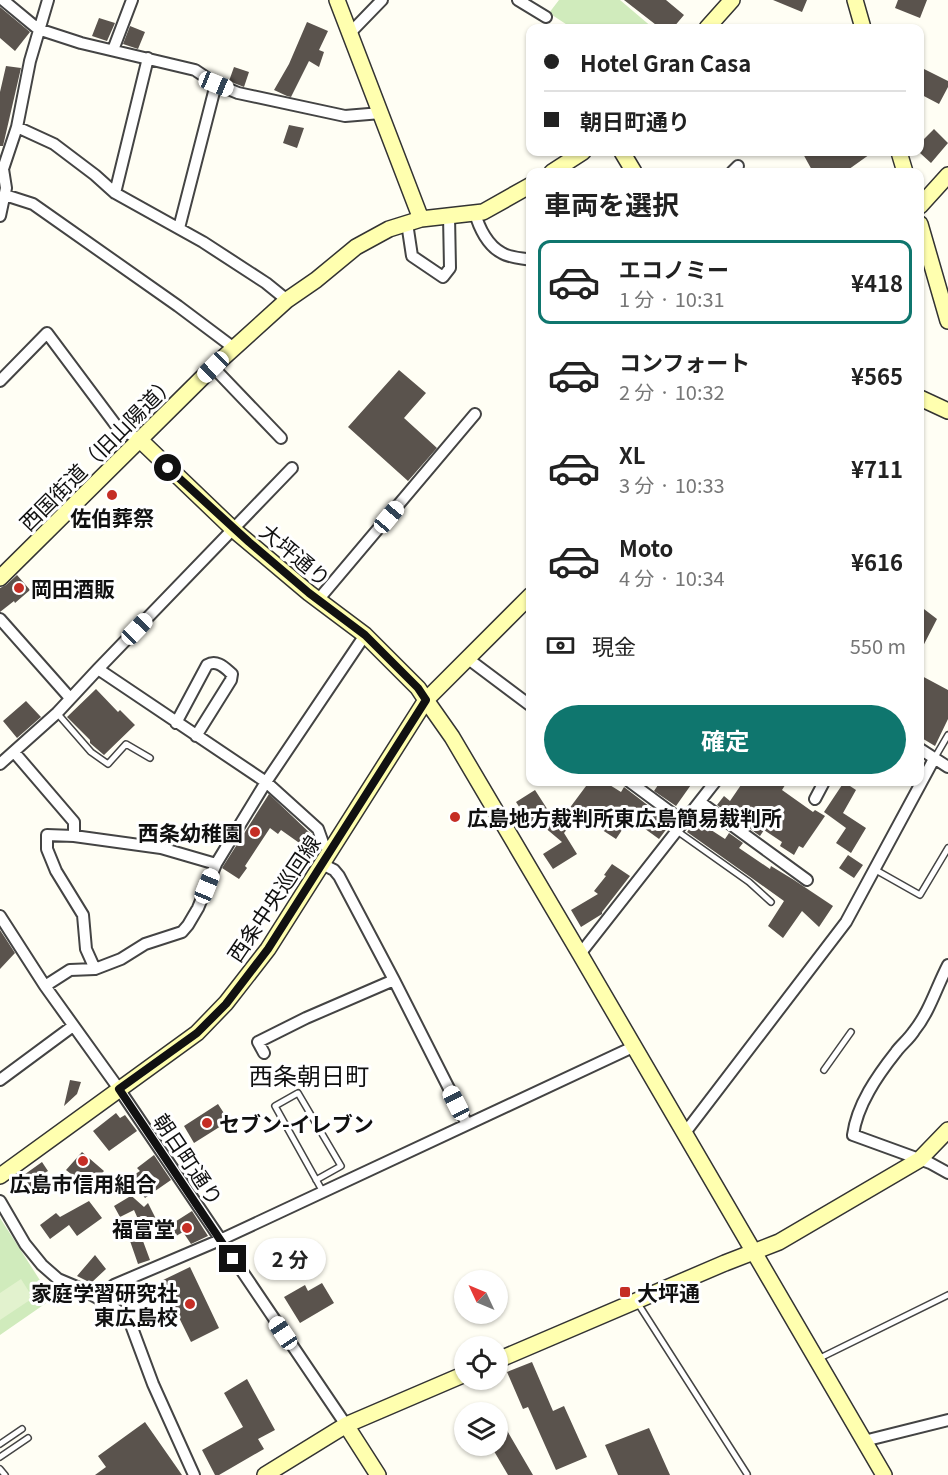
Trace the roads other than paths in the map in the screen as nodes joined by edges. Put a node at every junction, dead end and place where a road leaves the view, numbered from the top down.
1 (3, 0) edge
2 (48, 0) edge
3 (132, 0) edge
4 (337, 0) edge
5 (382, 0) edge
6 (518, 0) edge
7 (732, 0) edge
8 (855, 0) edge
9 (546, 17) dead end
10 (711, 24) edge
11 (862, 24) edge
12 (38, 29) junction
13 (350, 33) junction
14 (112, 50) junction
15 (148, 58) junction
16 (216, 84) junction
17 (381, 113) junction
18 (17, 127) junction
19 (577, 156) edge
20 (558, 168) edge
21 (948, 176) edge
22 (526, 187) edge
23 (115, 193) junction
24 (5, 195) junction
25 (924, 202) edge
26 (475, 213) junction
27 (0, 216) edge
28 (449, 216) junction
29 (414, 221) junction
30 (179, 228) junction
31 (924, 235) edge
32 (526, 259) edge
33 (944, 290) edge
34 (287, 300) junction
35 (948, 321) edge
36 (234, 348) junction
37 (213, 367) junction
38 (0, 381) edge
39 (924, 400) edge
40 (948, 411) edge
41 (476, 414) dead end
42 (281, 438) dead end
43 (139, 439) junction
44 (292, 468) dead end
45 (234, 530) junction
46 (0, 578) edge
47 (318, 600) junction
48 (526, 600) edge
49 (0, 619) edge
50 (365, 635) junction
51 (467, 658) junction
52 (98, 669) junction
53 (70, 699) junction
54 (426, 700) junction
55 (526, 702) edge
56 (57, 713) junction
57 (176, 723) junction
58 (948, 735) edge
59 (196, 736) junction
60 (14, 752) junction
61 (924, 752) edge
62 (150, 758) dead end
63 (934, 759) junction
64 (0, 764) edge
65 (948, 767) edge
66 (924, 777) edge
67 (266, 782) junction
68 (635, 786) edge
69 (712, 786) edge
70 (822, 786) edge
71 (919, 786) edge
72 (815, 799) dead end
73 (700, 802) junction
74 (680, 826) junction
75 (74, 836) junction
76 (948, 848) edge
77 (330, 850) junction
78 (216, 864) junction
79 (322, 864) junction
80 (874, 869) junction
81 (807, 880) dead end
82 (771, 902) dead end
83 (0, 916) edge
84 (580, 954) junction
85 (948, 965) edge
86 (95, 969) junction
87 (394, 980) junction
88 (45, 986) junction
89 (73, 1026) junction
90 (851, 1032) dead end
91 (633, 1047) junction
92 (264, 1053) dead end
93 (824, 1070) dead end
94 (0, 1080) edge
95 (119, 1089) junction
96 (467, 1124) junction
97 (948, 1130) edge
98 (684, 1134) junction
99 (919, 1160) junction
100 (948, 1173) edge
101 (0, 1176) edge
102 (316, 1180) junction
103 (323, 1192) junction
104 (0, 1201) edge
105 (220, 1240) junction
106 (753, 1252) junction
107 (948, 1295) edge
108 (636, 1301) junction
109 (109, 1304) junction
110 (508, 1356) edge
111 (817, 1360) junction
112 (454, 1379) edge
113 (948, 1420) edge
114 (346, 1425) junction
115 (22, 1429) dead end
116 (28, 1438) dead end
117 (864, 1441) junction
118 (0, 1444) edge
119 (0, 1457) edge
120 (0, 1469) edge
121 (747, 1473) dead end
122 (5, 1475) edge
123 (194, 1475) edge
124 (265, 1475) edge
125 (378, 1475) edge
126 (884, 1475) edge

1 - 12 street
2 - 12 street
3 - 14 street
4 - 13 street
5 - 13 street
6 - 9 street
7 - 10 street
8 - 11 street
12 - 14 street
12 - 18 street
13 - 17 street
14 - 15 street
15 - 16 street
15 - 23 street
16 - 17 street
16 - 30 street
17 - 29 street
18 - 23 street
18 - 24 street
19 - 20 street
21 - 25 street
22 - 26 street, 西国街道（旧山陽道）
23 - 30 street
24 - 27 street
24 - 36 street
26 - 28 street, 西国街道（旧山陽道）
26 - 32 street
28 - 29 street, 西国街道（旧山陽道）
28 - 29 street
29 - 34 street, 西国街道（旧山陽道）
30 - 34 street
31 - 33 street
33 - 35 street
34 - 36 street, 西国街道（旧山陽道）
36 - 37 street, 西国街道（旧山陽道）
37 - 42 street
37 - 43 street, 西国街道（旧山陽道）
38 - 43 street
39 - 40 street
41 - 47 street
43 - 45 street, 大坪通り
43 - 46 street, 西国街道（旧山陽道）
44 - 45 street
45 - 47 street, 大坪通り
45 - 52 street
47 - 50 street, 大坪通り
48 - 51 street, 西条中央巡回線
49 - 53 street
50 - 54 street, 大坪通り
50 - 67 street
51 - 54 street, 西条中央巡回線
51 - 55 street
52 - 53 street
52 - 57 street
53 - 56 street
54 - 77 street, 西条中央巡回線
54 - 84 street, 大坪通り
56 - 60 street
56 - 62 lane
57 - 59 street
57 - 59 street
58 - 63 lane
59 - 67 street
60 - 64 street
60 - 75 street
61 - 63 street
63 - 65 street
63 - 66 street
67 - 77 street
67 - 78 street
68 - 74 street
69 - 73 street
70 - 72 street
71 - 80 street
73 - 74 street
73 - 81 street
74 - 82 lane
74 - 84 street
75 - 78 street
75 - 86 street
76 - 80 lane
77 - 79 street, 西条中央巡回線
78 - 86 street
79 - 87 street
79 - 95 street, 西条中央巡回線
80 - 98 street
83 - 88 street, 朝日町通り
84 - 91 street, 大坪通り
85 - 99 street
86 - 88 street
87 - 92 street
87 - 96 street
88 - 89 street, 朝日町通り
89 - 94 street
89 - 95 street, 朝日町通り
90 - 93 lane
91 - 96 street
91 - 98 street, 大坪通り
95 - 101 street, 西条中央巡回線
95 - 105 street, 朝日町通り
96 - 103 street
97 - 99 street
98 - 106 street, 大坪通り
99 - 100 street
99 - 106 street
102 - 102 lane
102 - 103 lane
103 - 105 street
104 - 109 street
105 - 109 street
105 - 114 street, 朝日町通り
106 - 108 street
106 - 111 street, 大坪通り
107 - 111 lane
108 - 110 street
108 - 121 lane
109 - 123 street
111 - 117 street, 大坪通り
112 - 114 street
113 - 117 street
114 - 124 street
114 - 125 street
115 - 118 lane
116 - 119 lane
117 - 126 street, 大坪通り
120 - 122 lane

